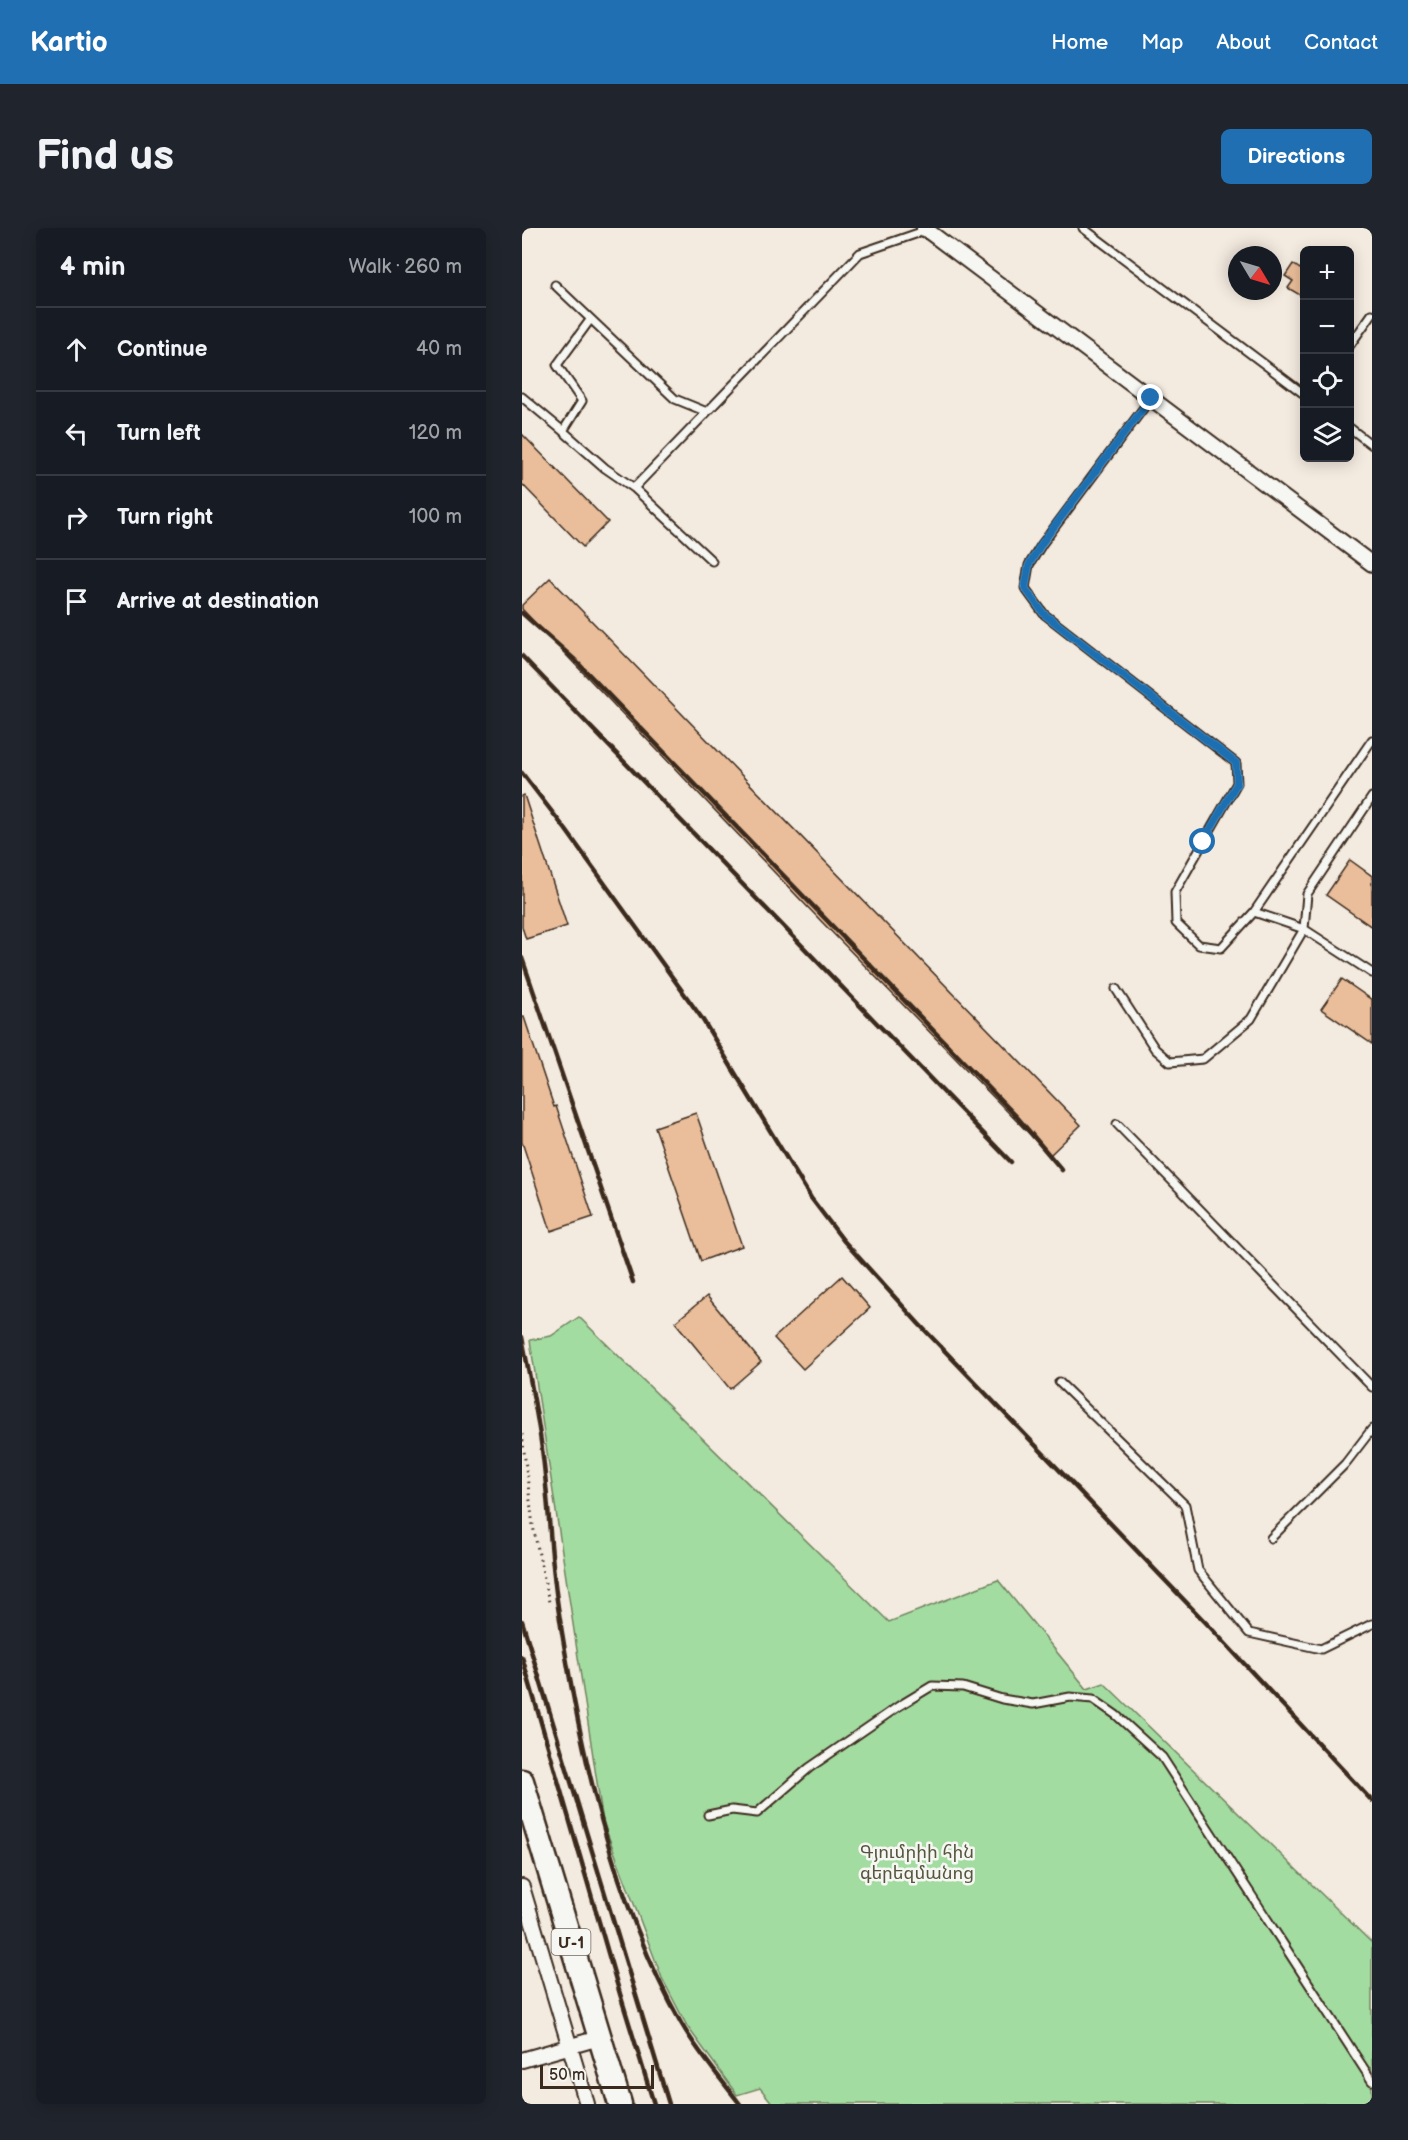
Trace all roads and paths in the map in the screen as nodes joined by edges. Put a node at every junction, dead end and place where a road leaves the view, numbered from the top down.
1 (1083, 228) edge
2 (926, 229) edge
3 (555, 285) dead end
4 (1372, 314) edge
5 (590, 320) junction
6 (1354, 339) edge
7 (1300, 390) edge
8 (522, 397) edge
9 (1151, 398) junction
10 (707, 412) junction
11 (563, 430) junction
12 (1354, 431) edge
13 (1372, 445) edge
14 (634, 488) junction
15 (712, 561) dead end
16 (1372, 564) edge
17 (1372, 740) edge
18 (1372, 797) edge
19 (1254, 912) junction
20 (1304, 929) junction
21 (1372, 973) edge
22 (1116, 989) dead end
23 (1118, 1124) dead end
24 (1059, 1383) dead end
25 (1372, 1387) edge
26 (1372, 1430) edge
27 (522, 1434) edge
28 (1271, 1538) dead end
29 (549, 1602) dead end
30 (1372, 1624) edge
31 (522, 1780) edge
32 (708, 1815) dead end
33 (522, 1887) edge
34 (599, 2038) junction
35 (569, 2046) junction
36 (522, 2060) edge
37 (1372, 2081) edge
38 (587, 2104) edge
39 (620, 2104) edge

1 - 7 lane
2 - 9 street
2 - 10 lane
3 - 5 lane
4 - 6 lane
5 - 10 lane
5 - 11 lane
8 - 11 lane
9 - 16 street
9 - 19 lane
10 - 14 lane
11 - 14 lane
12 - 13 lane
14 - 15 lane
17 - 19 lane
18 - 20 lane
19 - 20 lane
20 - 21 lane
20 - 22 lane
23 - 25 lane
24 - 30 lane
26 - 28 lane
27 - 29 path
31 - 34 highway, Մ-1
32 - 37 lane
33 - 35 street
34 - 35 street
34 - 39 highway, Մ-1
35 - 36 street
35 - 38 street

